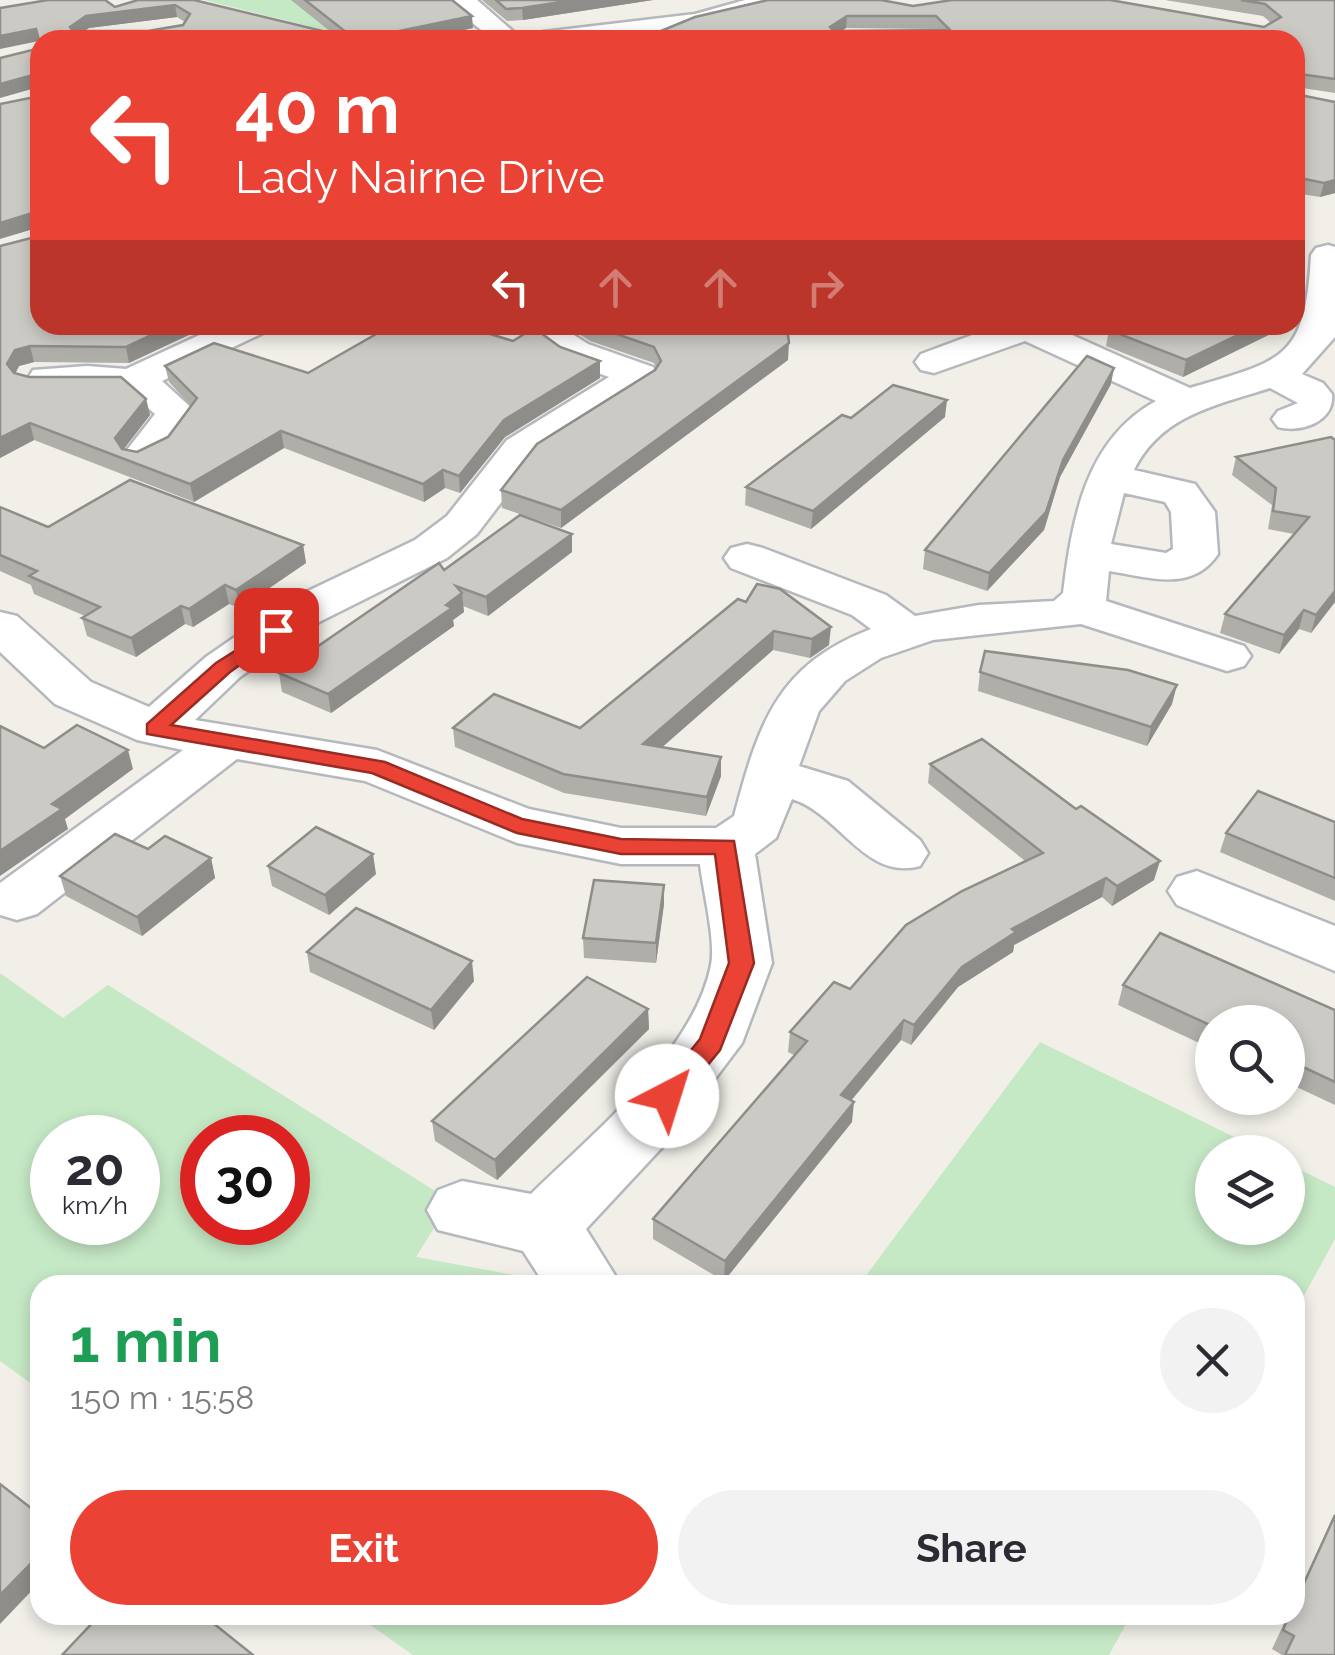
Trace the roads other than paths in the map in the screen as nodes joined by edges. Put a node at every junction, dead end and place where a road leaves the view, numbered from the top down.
1 (454, 0) edge
2 (773, 0) edge
3 (498, 30) edge
4 (676, 30) edge
5 (1319, 253) edge
6 (229, 335) edge
7 (549, 335) edge
8 (1000, 335) edge
9 (1042, 335) edge
10 (934, 362) dead end
11 (1268, 374) junction
12 (34, 378) edge
13 (136, 380) junction
14 (1185, 400) junction
15 (1292, 420) dead end
16 (144, 455) edge
17 (1110, 477) junction
18 (1087, 554) junction
19 (746, 558) dead end
20 (1080, 608) junction
21 (0, 626) edge
22 (906, 632) junction
23 (1227, 656) dead end
24 (155, 729) junction
25 (224, 744) junction
26 (770, 776) junction
27 (726, 846) junction
28 (900, 852) dead end
29 (1196, 891) dead end
30 (17, 900) dead end
31 (1335, 950) edge
32 (462, 1210) dead end
33 (545, 1226) junction
34 (578, 1275) edge

1 - 3 street
2 - 4 street
5 - 11 street
6 - 13 street
7 - 24 street
8 - 10 street
9 - 14 street
11 - 14 street
11 - 15 street
12 - 13 street
13 - 16 street
14 - 17 street
17 - 18 street
17 - 18 street
18 - 20 street
19 - 22 street
20 - 22 street
20 - 23 street
21 - 24 street
22 - 26 street
24 - 25 street
25 - 27 street
25 - 30 street
26 - 27 street
26 - 28 street
27 - 33 street
29 - 31 street
32 - 33 street
33 - 34 street

